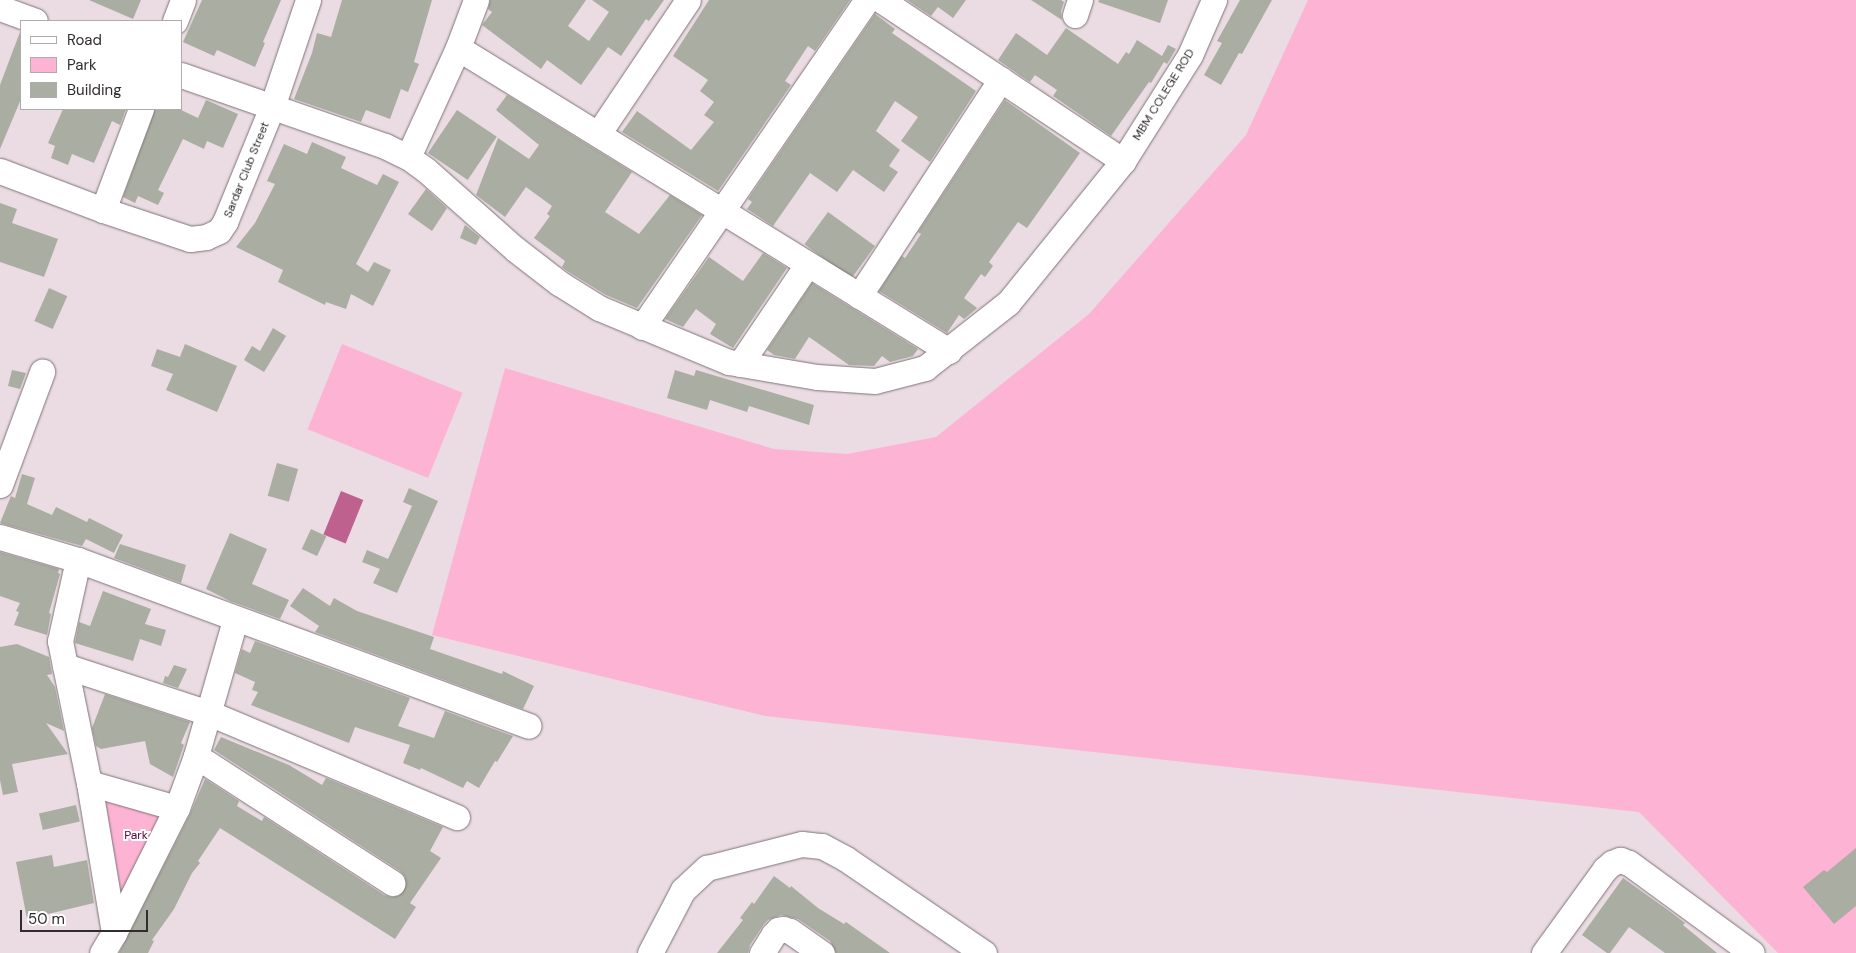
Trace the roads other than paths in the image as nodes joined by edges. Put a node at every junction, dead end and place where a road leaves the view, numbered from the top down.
1 (184, 0) edge
2 (308, 0) edge
3 (476, 0) edge
4 (688, 0) edge
5 (867, 0) edge
6 (881, 0) edge
7 (1214, 0) edge
8 (0, 8) edge
9 (32, 20) edge
10 (175, 20) edge
11 (458, 48) junction
12 (182, 75) edge
13 (1001, 79) junction
14 (272, 107) junction
15 (141, 110) edge
16 (598, 134) junction
17 (408, 156) junction
18 (1123, 161) junction
19 (0, 171) edge
20 (103, 210) junction
21 (720, 210) junction
22 (807, 265) junction
23 (859, 296) junction
24 (642, 326) junction
25 (949, 351) junction
26 (740, 364) junction
27 (42, 372) dead end
28 (4, 463) edge
29 (0, 485) edge
30 (0, 537) edge
31 (78, 560) junction
32 (235, 620) junction
33 (65, 666) junction
34 (209, 713) junction
35 (528, 726) dead end
36 (196, 756) junction
37 (89, 783) junction
38 (177, 808) junction
39 (457, 817) dead end
40 (392, 883) dead end
41 (108, 943) edge
42 (1553, 950) edge
43 (650, 953) edge
44 (762, 953) edge
45 (822, 953) edge
46 (984, 953) edge
47 (1752, 953) edge

1 - 10 street
2 - 14 street, Sardar Club Street
3 - 11 street
4 - 16 street
5 - 21 street
6 - 13 street
7 - 18 street, MBM COLEGE ROD
8 - 9 street
11 - 16 street
11 - 17 street
12 - 14 street, MBM COLEGE ROD
13 - 18 street
13 - 23 street
14 - 17 street, MBM COLEGE ROD
14 - 20 street, Sardar Club Street
15 - 20 street
16 - 21 street
17 - 24 street, MBM COLEGE ROD
18 - 25 street, MBM COLEGE ROD
19 - 20 street
21 - 22 street
21 - 24 street
22 - 23 street
22 - 26 street
23 - 25 street
24 - 26 street, MBM COLEGE ROD
25 - 26 street, MBM COLEGE ROD
27 - 28 street
28 - 29 street
30 - 31 street
31 - 32 street
31 - 33 street
32 - 34 street
32 - 35 street
33 - 34 street
33 - 37 street
34 - 36 street
34 - 39 street
36 - 38 street
36 - 40 street
37 - 38 street
37 - 41 street
38 - 41 street
42 - 47 street
43 - 46 street
44 - 45 street

